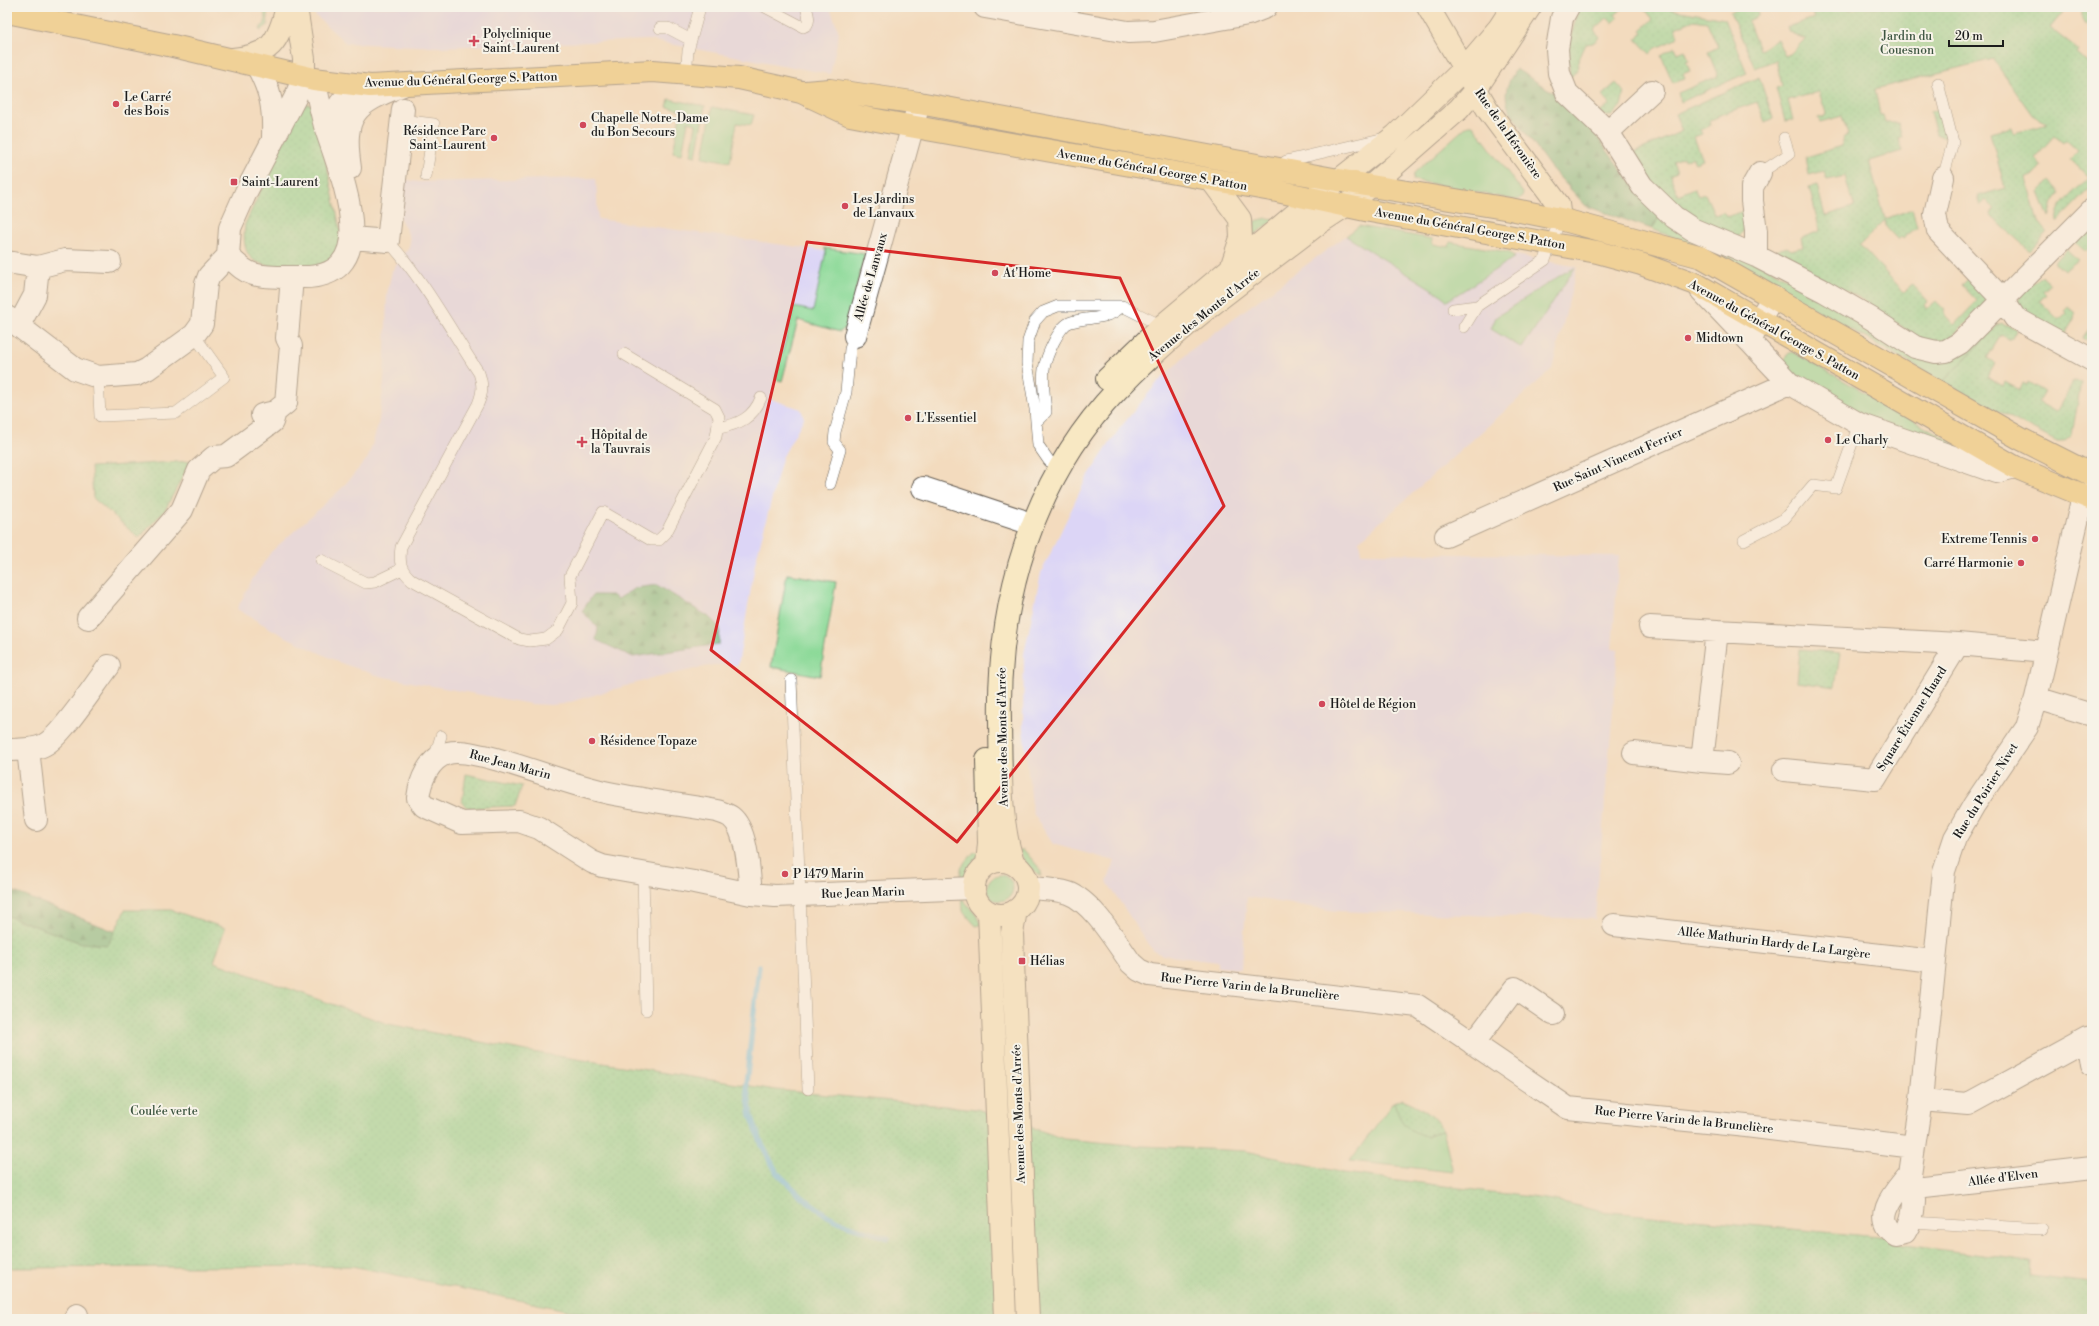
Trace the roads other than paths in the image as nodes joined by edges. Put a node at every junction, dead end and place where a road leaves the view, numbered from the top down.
1 (287, 7) edge
2 (296, 7) edge
3 (700, 7) edge
4 (765, 7) edge
5 (806, 7) edge
6 (985, 7) edge
7 (1266, 7) edge
8 (1428, 7) edge
9 (1512, 7) edge
10 (1530, 7) edge
11 (1568, 7) edge
12 (7, 12) edge
13 (660, 28) dead end
14 (691, 40) junction
15 (233, 59) junction
16 (256, 64) junction
17 (1464, 69) junction
18 (686, 74) junction
19 (309, 78) junction
20 (1938, 83) dead end
21 (405, 84) junction
22 (370, 86) junction
23 (1476, 89) junction
24 (1652, 91) dead end
25 (802, 92) junction
26 (919, 103) junction
27 (402, 115) joint
28 (913, 127) junction
29 (1608, 132) junction
30 (1395, 136) junction
31 (1784, 138) dead end
32 (273, 139) junction
33 (333, 146) junction
34 (1279, 169) junction
35 (1760, 173) joint
36 (426, 176) dead end
37 (1943, 178) joint
38 (1212, 180) junction
39 (1339, 180) junction
40 (1371, 186) junction
41 (1315, 199) junction
42 (1345, 206) junction
43 (2092, 210) edge
44 (351, 212) junction
45 (1560, 219) junction
46 (352, 238) junction
47 (388, 241) junction
48 (1552, 244) junction
49 (228, 256) junction
50 (1756, 256) junction
51 (7, 262) edge
52 (110, 262) dead end
53 (38, 266) junction
54 (1231, 269) junction
55 (300, 277) junction
56 (1696, 284) junction
57 (1773, 297) junction
58 (2003, 300) junction
59 (1122, 306) junction
60 (1477, 306) junction
61 (1453, 309) dead end
62 (1759, 320) junction
63 (13, 321) edge
64 (1162, 326) junction
65 (1464, 327) dead end
66 (194, 336) junction
67 (855, 336) joint
68 (1751, 342) junction
69 (624, 354) dead end
70 (2092, 360) edge
71 (98, 377) junction
72 (1789, 383) junction
73 (761, 398) dead end
74 (1036, 422) junction
75 (1859, 424) junction
76 (719, 428) junction
77 (1050, 460) junction
78 (2015, 467) junction
79 (2092, 475) edge
80 (830, 484) dead end
81 (923, 488) dead end
82 (2089, 496) edge
83 (1020, 520) junction
84 (1446, 536) dead end
85 (1744, 540) dead end
86 (321, 560) dead end
87 (402, 569) junction
88 (88, 618) dead end
89 (1650, 627) dead end
90 (1717, 630) junction
91 (1958, 644) junction
92 (2046, 652) junction
93 (109, 666) dead end
94 (791, 680) dead end
95 (2036, 698) junction
96 (2092, 716) edge
97 (441, 736) dead end
98 (28, 749) junction
99 (7, 750) edge
100 (1634, 753) dead end
101 (434, 760) junction
102 (1702, 761) junction
103 (1728, 763) dead end
104 (1784, 770) dead end
105 (36, 820) dead end
106 (1014, 864) junction
107 (987, 865) junction
108 (643, 873) junction
109 (974, 888) junction
110 (1028, 888) junction
111 (751, 894) junction
112 (800, 895) junction
113 (1016, 910) junction
114 (989, 912) junction
115 (1614, 925) dead end
116 (1934, 961) junction
117 (646, 1010) dead end
118 (1553, 1014) dead end
119 (2089, 1038) edge
120 (1473, 1044) junction
121 (2091, 1064) dead end
122 (808, 1089) dead end
123 (1921, 1100) junction
124 (1914, 1147) junction
125 (2092, 1168) edge
126 (1912, 1181) junction
127 (1912, 1222) joint
128 (2041, 1230) dead end
129 (1004, 1319) edge
130 (1028, 1319) edge

1 - 15 street
2 - 19 street
3 - 14 lane
4 - 5 lane
6 - 7 street
8 - 17 street, Rue de la Héronière
9 - 17 street, Avenue des Monts d'Arrée
10 - 23 street, Avenue des Monts d'Arrée
11 - 29 street
12 - 15 main road, Avenue du Général George S. Patton
13 - 14 lane
14 - 18 lane
15 - 16 main road, Avenue du Général George S. Patton
16 - 19 main road, Avenue du Général George S. Patton
16 - 32 street
17 - 23 street, Rue de la Héronière
17 - 30 street, Avenue des Monts d'Arrée
18 - 21 main road, Avenue du Général George S. Patton
18 - 25 main road, Avenue du Général George S. Patton
19 - 22 main road, Avenue du Général George S. Patton
19 - 32 street
19 - 33 street
20 - 37 lane
21 - 22 main road, Avenue du Général George S. Patton
21 - 44 street
22 - 33 street
23 - 40 street, Avenue des Monts d'Arrée
23 - 45 street, Rue de la Héronière
24 - 29 street
25 - 26 main road, Avenue du Général George S. Patton
25 - 28 main road, Avenue du Général George S. Patton
26 - 28 street, Allée de Lanvaux
26 - 34 main road, Avenue du Général George S. Patton
27 - 36 lane
27 - 47 street
28 - 38 main road, Avenue du Général George S. Patton
28 - 67 street, Allée de Lanvaux
29 - 50 street
30 - 34 lane
30 - 39 street, Avenue des Monts d'Arrée
31 - 35 lane
32 - 49 street
33 - 44 street
34 - 39 main road, Avenue du Général George S. Patton
35 - 50 street
37 - 58 street
38 - 41 main road, Avenue du Général George S. Patton
38 - 54 street, Avenue des Monts d'Arrée
39 - 40 main road, Avenue du Général George S. Patton
39 - 41 street, Avenue des Monts d'Arrée
40 - 42 street, Avenue des Monts d'Arrée
40 - 45 main road, Avenue du Général George S. Patton
41 - 42 main road, Avenue du Général George S. Patton
41 - 54 street, Avenue des Monts d'Arrée
42 - 48 main road, Avenue du Général George S. Patton
42 - 106 street, Avenue des Monts d'Arrée
43 - 58 street
44 - 46 street
45 - 48 lane
45 - 57 main road, Avenue du Général George S. Patton
46 - 47 street
46 - 55 street
47 - 87 lane
48 - 56 main road, Avenue du Général George S. Patton
48 - 60 lane
49 - 55 street
49 - 66 street
50 - 58 street
51 - 53 street
52 - 53 street
53 - 63 street
54 - 64 street, Avenue des Monts d'Arrée
55 - 88 street
56 - 62 main road, Avenue du Général George S. Patton
56 - 68 street
57 - 62 street
57 - 79 main road, Avenue du Général George S. Patton
58 - 70 street
59 - 64 lane
59 - 74 lane
59 - 74 lane
60 - 61 lane
60 - 65 lane
62 - 68 street
62 - 78 main road, Avenue du Général George S. Patton
63 - 71 street
64 - 77 street, Avenue des Monts d'Arrée
66 - 71 street
66 - 71 lane
67 - 80 lane
68 - 72 street
69 - 76 lane
72 - 75 street
72 - 84 street, Rue Saint-Vincent Ferrier
73 - 76 lane
74 - 77 lane
75 - 78 street
75 - 85 lane
76 - 87 lane
77 - 83 street, Avenue des Monts d'Arrée
78 - 82 main road, Avenue du Général George S. Patton
81 - 83 street
82 - 92 street, Rue du Poirier Nivet
83 - 107 street, Avenue des Monts d'Arrée
86 - 87 lane
89 - 90 street
90 - 91 street
90 - 102 street
91 - 92 street
91 - 104 street, Square Étienne Huard
92 - 95 street, Rue du Poirier Nivet
93 - 98 street
94 - 112 lane
95 - 96 street
95 - 116 street, Rue du Poirier Nivet
97 - 101 lane
98 - 99 street
98 - 105 street
100 - 102 street
101 - 108 street, Rue Jean Marin
101 - 111 street, Rue Jean Marin
102 - 103 street
106 - 107 street
106 - 110 street
107 - 109 street
108 - 111 street, Rue Jean Marin
108 - 117 lane
109 - 112 street, Rue Jean Marin
109 - 114 street
110 - 113 street
110 - 120 street, Rue Pierre Varin de la Brunelière
111 - 112 street, Rue Jean Marin
112 - 122 lane
113 - 114 street
113 - 130 street, Avenue des Monts d'Arrée
114 - 129 street, Avenue des Monts d'Arrée
115 - 116 street, Allée Mathurin Hardy de La Largère
116 - 123 street, Rue du Poirier Nivet
118 - 120 street
119 - 121 street
119 - 123 street
120 - 124 street, Rue Pierre Varin de la Brunelière
123 - 124 street, Rue du Poirier Nivet
124 - 126 street, Rue du Poirier Nivet
125 - 126 street, Allée d'Elven
126 - 127 street
127 - 128 lane

